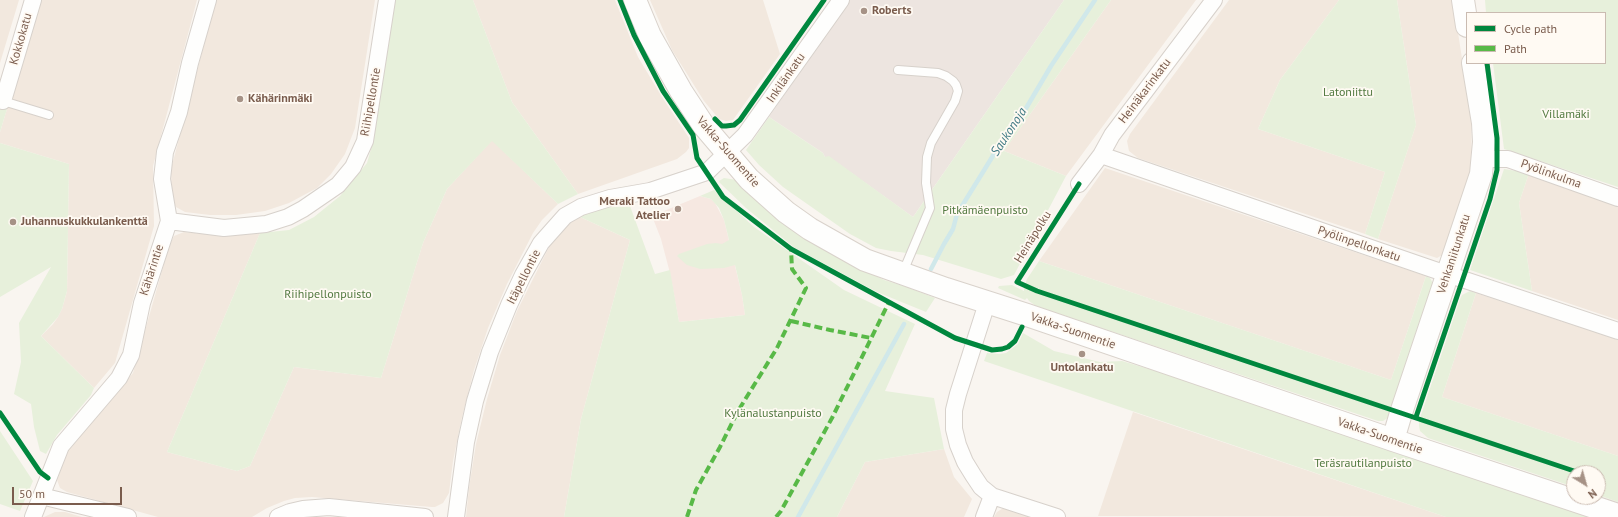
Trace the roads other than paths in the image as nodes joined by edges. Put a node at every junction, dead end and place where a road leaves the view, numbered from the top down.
1 (33, 0) edge
2 (208, 0) edge
3 (387, 0) edge
4 (635, 0) edge
5 (841, 0) edge
6 (1214, 0) edge
7 (1463, 0) edge
8 (1466, 20) edge
9 (1473, 64) edge
10 (898, 70) dead end
11 (3, 100) joint
12 (49, 115) dead end
13 (727, 153) junction
14 (1101, 155) junction
15 (1483, 159) junction
16 (1079, 184) dead end
17 (1618, 198) edge
18 (169, 221) junction
19 (902, 274) junction
20 (1448, 274) junction
21 (987, 303) junction
22 (1618, 331) edge
23 (1393, 440) junction
24 (41, 496) junction
25 (992, 496) junction
26 (1618, 515) edge
27 (33, 517) edge
28 (128, 517) edge
29 (278, 517) edge
30 (425, 517) edge
31 (456, 517) edge
32 (984, 517) edge
33 (1057, 517) edge

1 - 11 street, Kokkokatu
2 - 18 street, Kähärintie
3 - 18 street, Riihipellontie
4 - 13 street, Vakka-Suomentie
5 - 13 street, Inkilänkatu
6 - 14 street, Heinäkarinkatu
7 - 8 street
9 - 15 street, Vehkaniitunkatu
10 - 19 lane
11 - 12 lane
13 - 19 street, Vakka-Suomentie
13 - 31 street, Itäpellontie
14 - 16 street, Heinäkarinkatu
14 - 20 street, Pyölinpellonkatu
15 - 17 street, Pyölinkulma
15 - 20 street, Vehkaniitunkatu
18 - 24 street, Kähärintie
19 - 21 street, Vakka-Suomentie
20 - 22 street, Pyölinpellonkatu
20 - 23 street, Vehkaniitunkatu
21 - 23 street, Vakka-Suomentie
21 - 25 street
23 - 26 street, Vakka-Suomentie
24 - 27 street, Kähärintie
24 - 28 street
25 - 32 street
25 - 33 street
29 - 30 street

